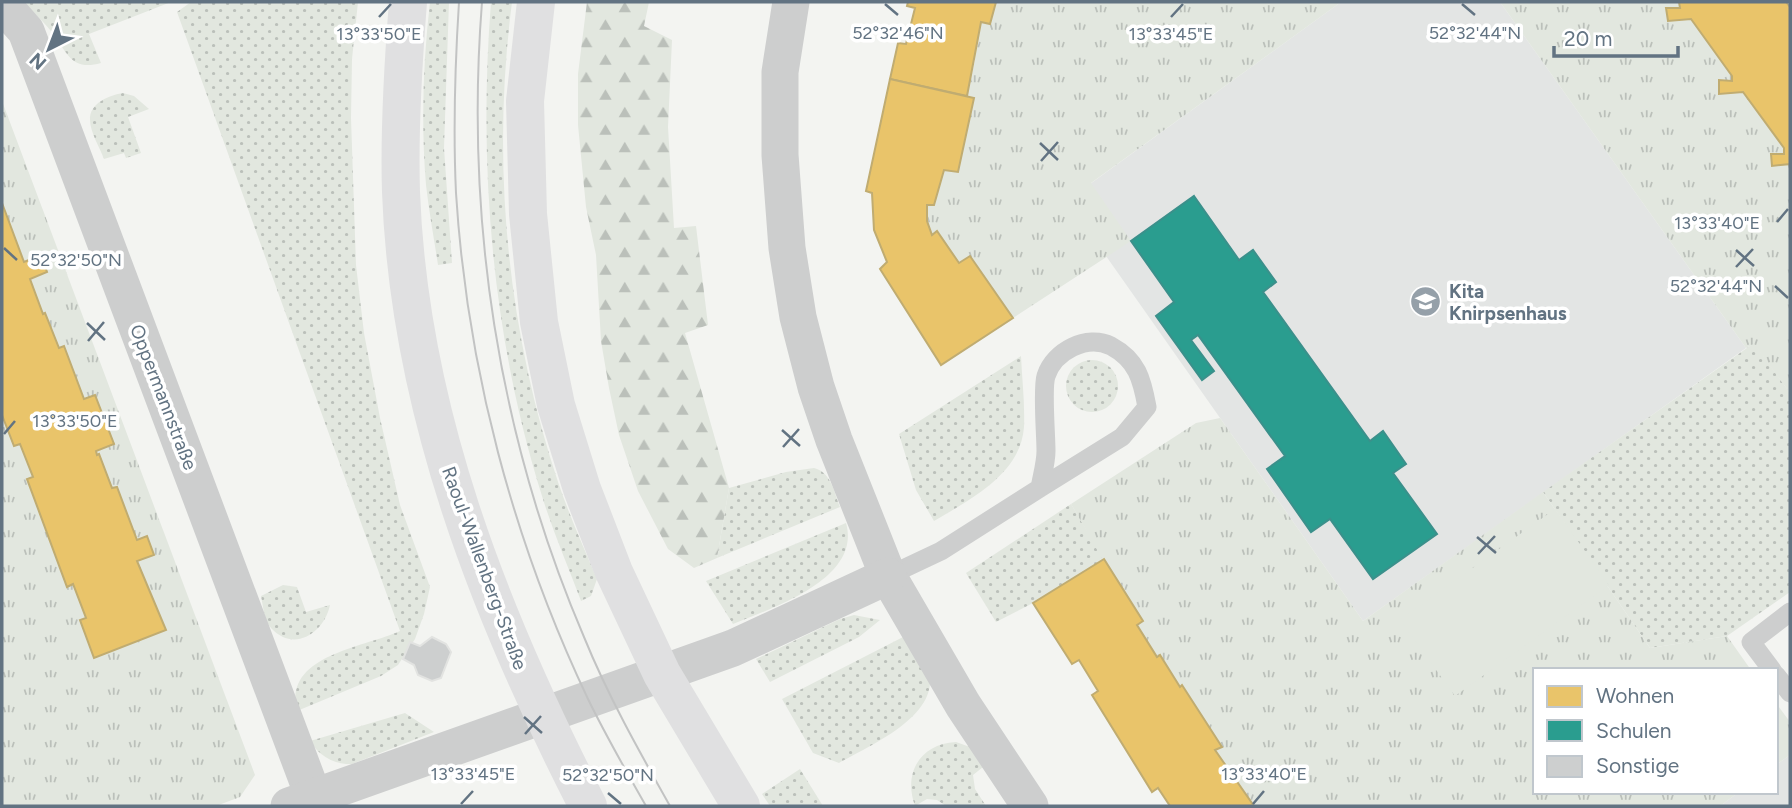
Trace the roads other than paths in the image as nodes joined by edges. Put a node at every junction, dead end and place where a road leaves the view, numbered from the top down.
1 (408, 2) edge
2 (536, 2) edge
3 (791, 2) edge
4 (2, 4) edge
5 (1040, 488) junction
6 (888, 576) junction
7 (1790, 611) edge
8 (1770, 668) edge
9 (662, 674) junction
10 (1778, 678) edge
11 (1790, 693) edge
12 (541, 715) junction
13 (306, 803) edge
14 (588, 806) edge
15 (741, 806) edge
16 (1030, 806) edge

1 - 12 main road, Raoul-Wallenberg-Straße
2 - 9 main road
3 - 6 street
4 - 13 street, Oppermannstraße
5 - 5 lane
5 - 6 lane
6 - 9 street
6 - 16 street
7 - 8 lane
9 - 12 street
9 - 15 main road
10 - 11 lane
12 - 13 street
12 - 14 main road, Raoul-Wallenberg-Straße

